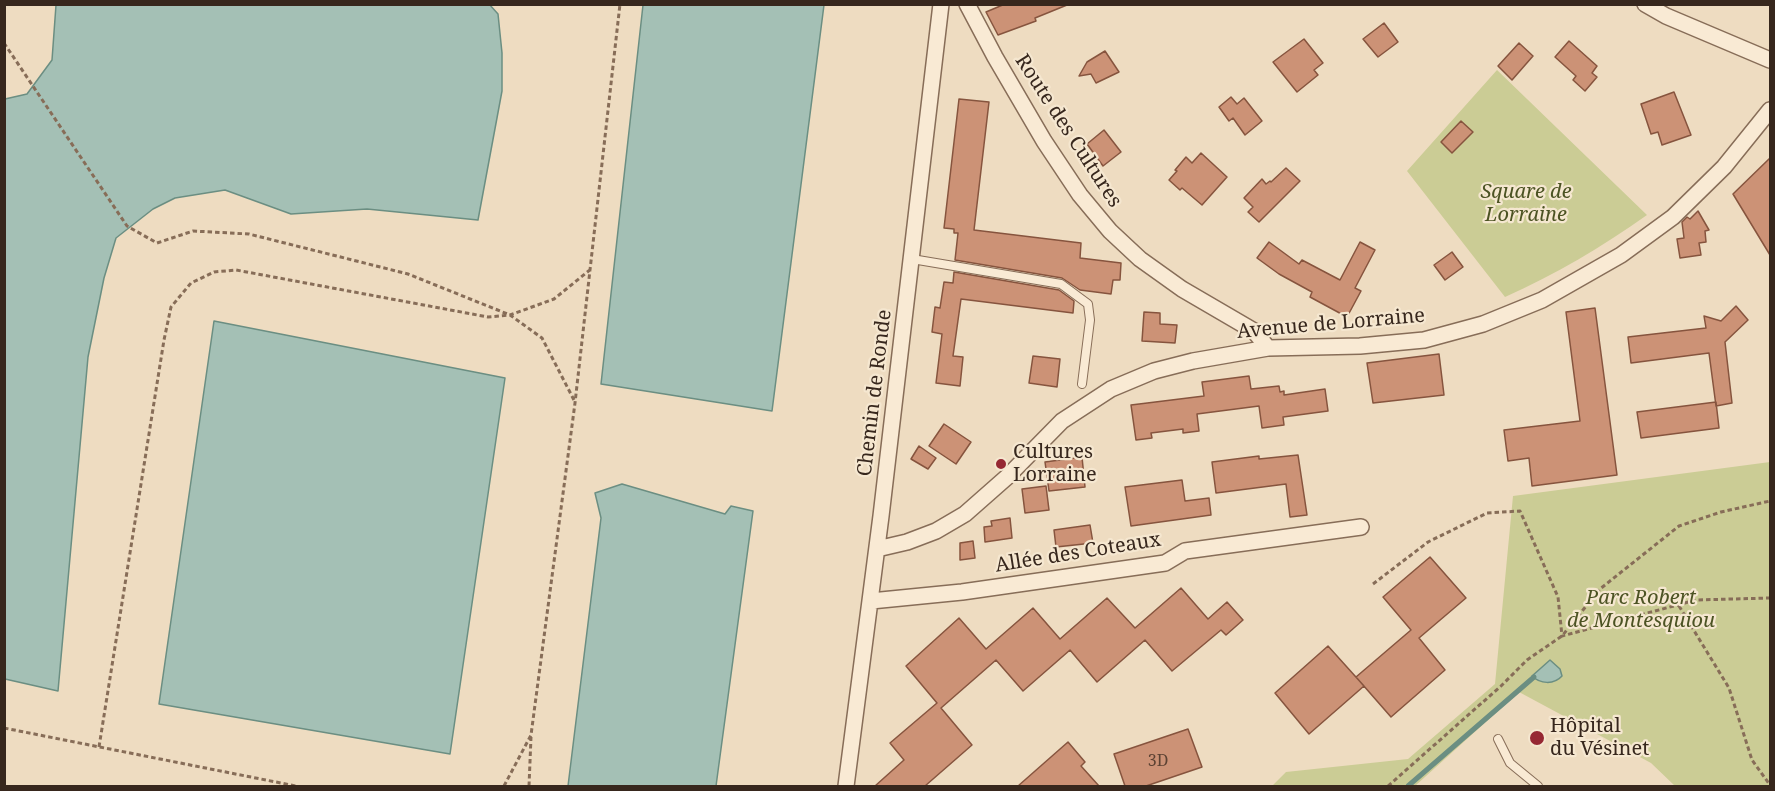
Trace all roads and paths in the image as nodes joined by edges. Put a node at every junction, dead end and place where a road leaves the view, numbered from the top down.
1 (620, 4) edge
2 (941, 4) edge
3 (967, 4) edge
4 (1645, 4) edge
5 (4, 43) edge
6 (1770, 60) edge
7 (1770, 110) edge
8 (912, 259) junction
9 (591, 269) junction
10 (510, 315) junction
11 (1268, 348) junction
12 (1082, 384) dead end
13 (575, 403) junction
14 (1770, 501) edge
15 (1360, 527) dead end
16 (877, 549) junction
17 (1372, 584) dead end
18 (1770, 598) edge
19 (871, 601) junction
20 (1679, 606) junction
21 (1562, 636) junction
22 (4, 728) edge
23 (531, 735) junction
24 (1497, 739) dead end
25 (99, 747) junction
26 (1770, 784) edge
27 (1389, 785) edge
28 (296, 786) edge
29 (504, 786) edge
30 (529, 786) edge
31 (846, 786) edge
32 (1382, 786) edge
33 (1538, 786) edge

1 - 9 path
2 - 8 street, Chemin de Ronde
3 - 11 street, Route des Cultures
4 - 6 street
5 - 10 path
7 - 11 street, Avenue de Lorraine
8 - 12 lane
8 - 16 street, Chemin de Ronde
9 - 10 path
9 - 13 path
10 - 13 path
10 - 25 path
11 - 16 street, Avenue de Lorraine
13 - 23 path
14 - 21 path
15 - 19 street, Allée des Coteaux
16 - 19 street, Chemin de Ronde
17 - 21 path
18 - 20 path
19 - 31 street, Chemin de Ronde
20 - 21 path
20 - 26 path
21 - 27 path
22 - 25 path
23 - 29 path
23 - 30 path
24 - 33 lane
25 - 28 path
27 - 32 path

